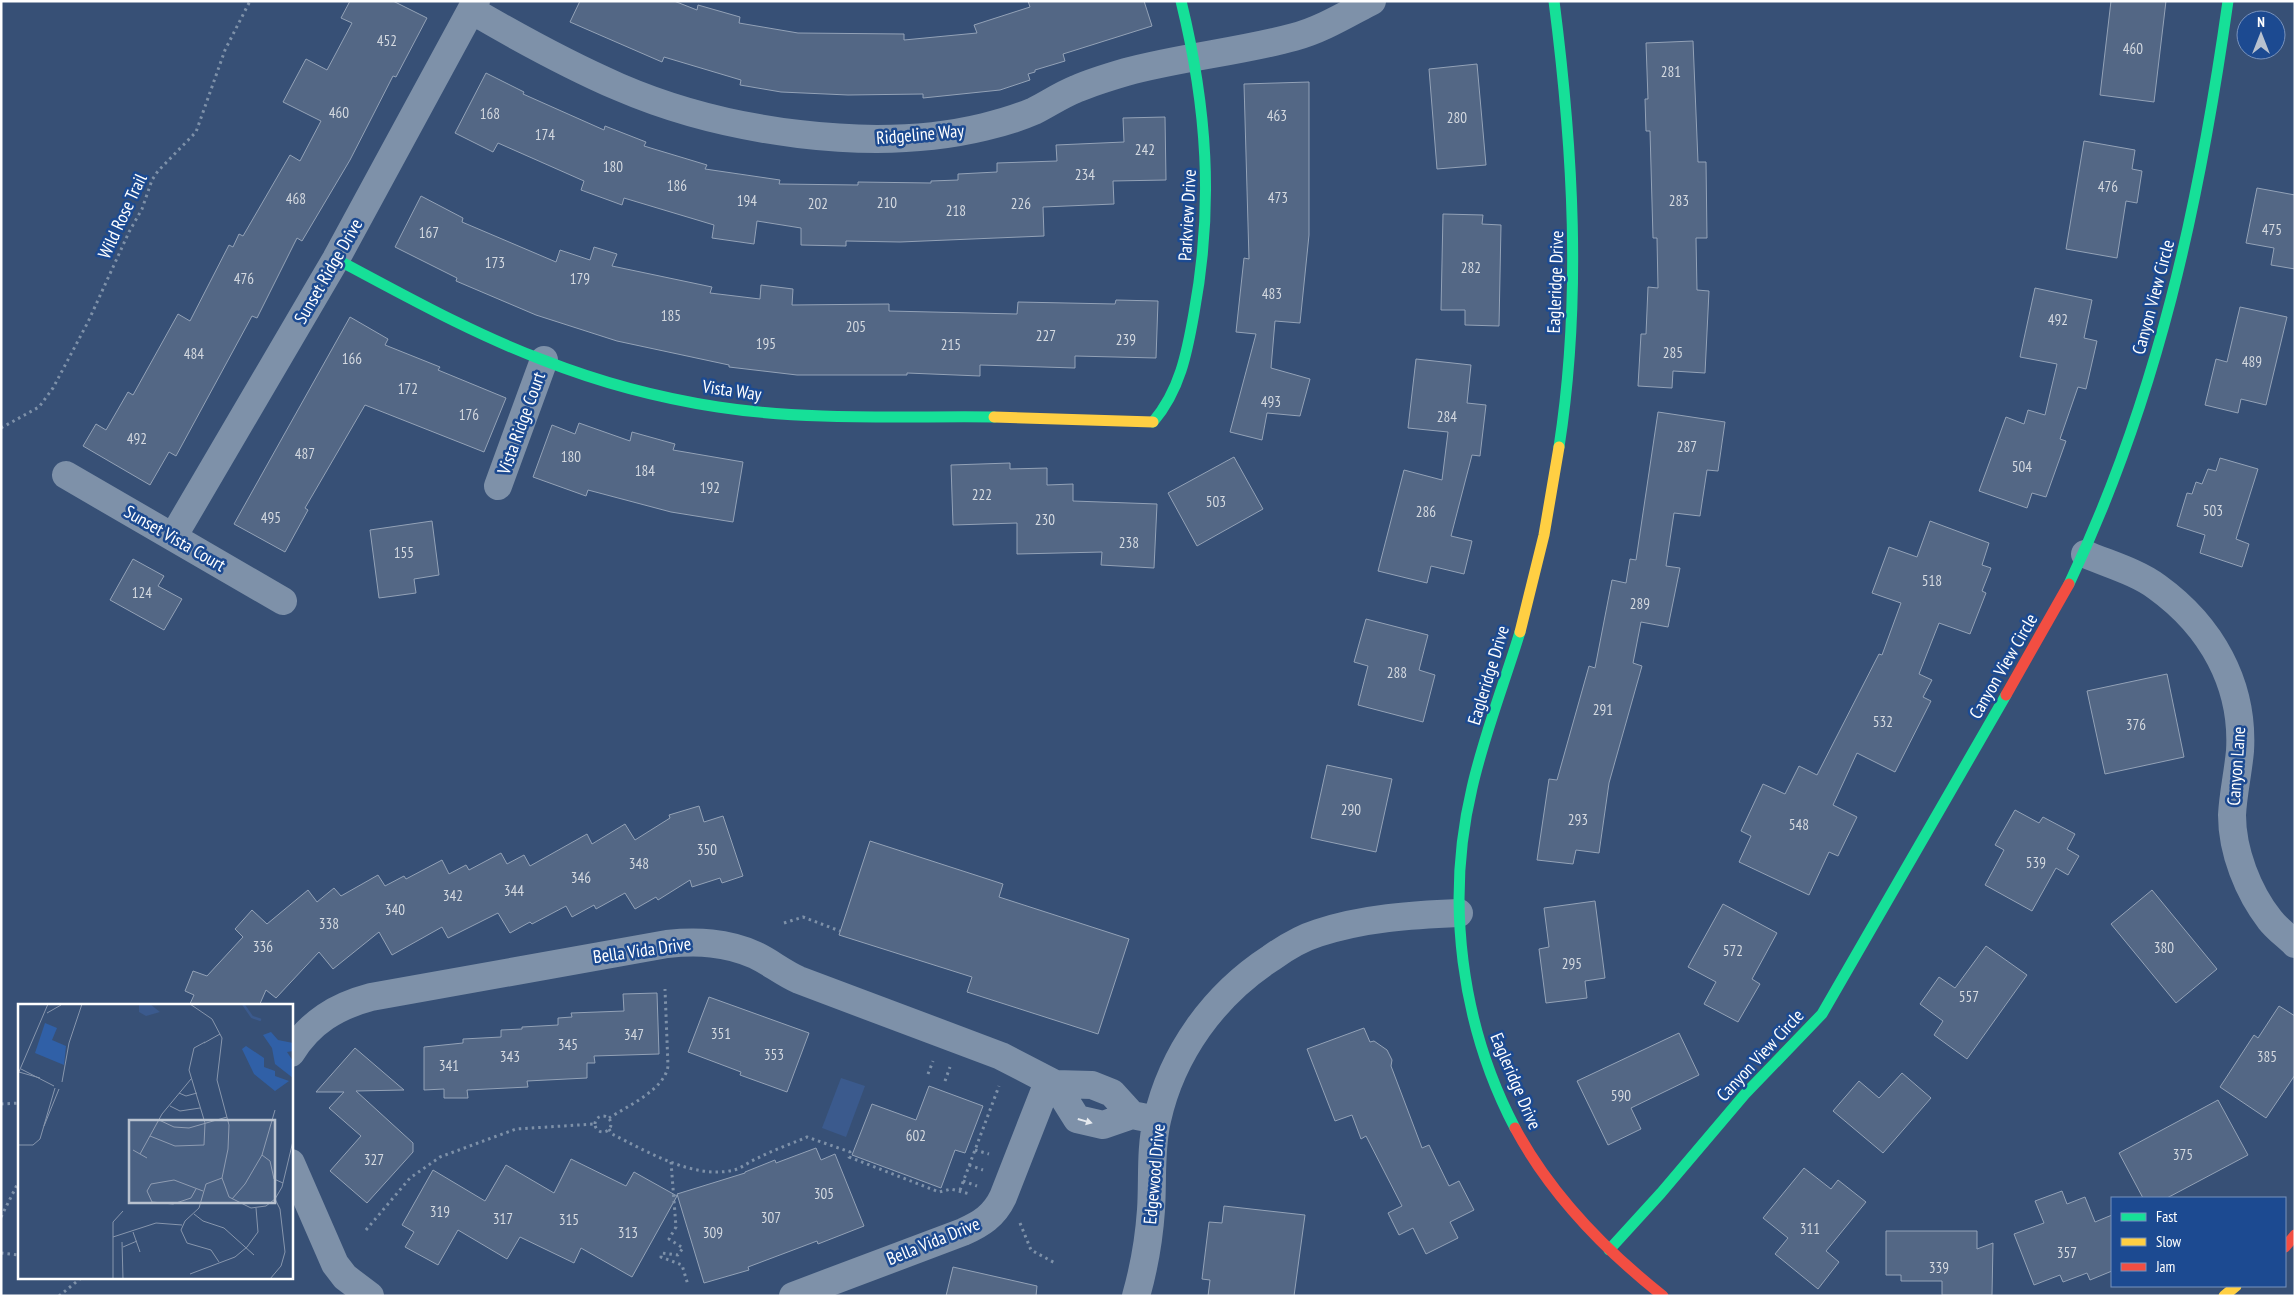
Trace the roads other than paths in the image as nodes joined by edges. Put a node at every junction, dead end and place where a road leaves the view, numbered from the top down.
1 (1181, 1) edge
2 (1372, 1) edge
3 (1554, 1) edge
4 (2228, 1) edge
5 (473, 6) edge
6 (1196, 57) junction
7 (336, 258) junction
8 (544, 360) junction
9 (1153, 422) joint
10 (66, 475) dead end
11 (498, 486) dead end
12 (173, 537) junction
13 (2085, 554) junction
14 (283, 602) dead end
15 (1459, 913) junction
16 (2295, 944) edge
17 (292, 1051) edge
18 (1052, 1083) junction
19 (1144, 1118) junction
20 (292, 1165) edge
21 (2295, 1235) edge
22 (2286, 1247) edge
23 (2286, 1249) edge
24 (1609, 1250) junction
25 (2295, 1260) edge
26 (2235, 1287) edge
27 (370, 1296) edge
28 (793, 1296) edge
29 (1136, 1296) edge
30 (1663, 1296) edge
31 (2224, 1296) edge

1 - 6 street, Parkview Drive
2 - 6 street, Ridgeline Way
3 - 15 street, Eagleridge Drive
4 - 13 street, Canyon View Circle
5 - 6 street, Ridgeline Way
5 - 7 street, Sunset Ridge Drive
6 - 9 street, Parkview Drive
7 - 8 street, Vista Way
7 - 12 street, Sunset Ridge Drive
8 - 9 street, Vista Way
8 - 11 street, Vista Ridge Court
10 - 12 street, Sunset Vista Court
12 - 14 street, Sunset Vista Court
13 - 16 street, Canyon Lane
13 - 24 street, Canyon View Circle
15 - 19 street, Edgewood Drive
15 - 24 street, Eagleridge Drive
17 - 18 street, Bella Vida Drive
18 - 19 street, Bella Vida Drive
18 -> 19 street, Bella Vida Drive
18 - 28 street, Bella Vida Drive
19 - 29 street, Edgewood Drive
20 - 27 street
21 - 22 street
23 - 25 street
24 - 30 street, Eagleridge Drive
26 - 31 street

